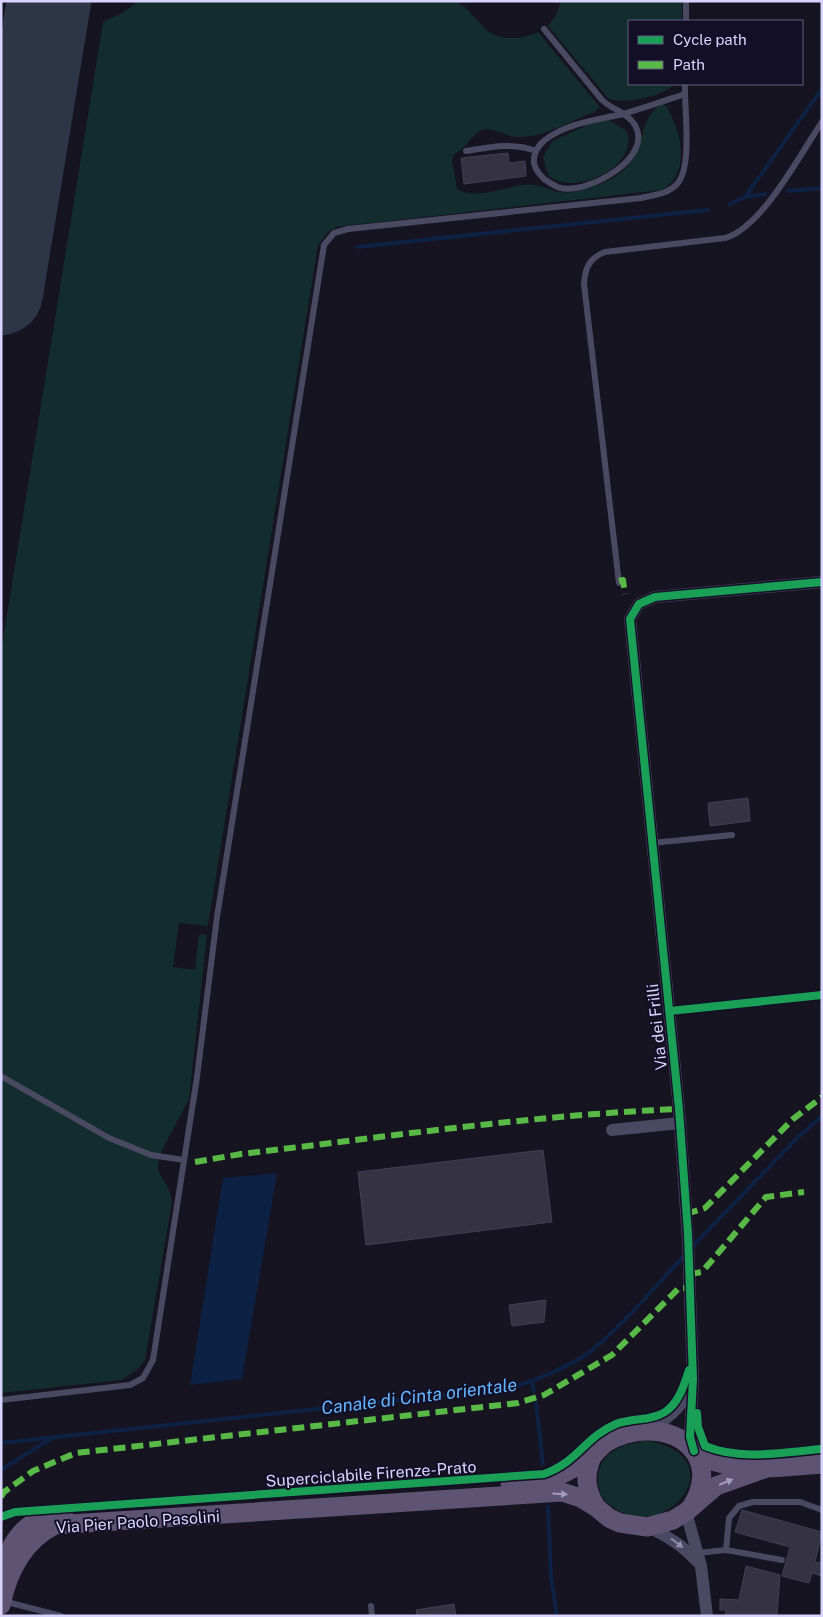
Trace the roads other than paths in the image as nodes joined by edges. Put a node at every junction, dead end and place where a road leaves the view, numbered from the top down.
1 (686, 1) edge
2 (686, 20) edge
3 (544, 29) dead end
4 (685, 85) edge
5 (685, 94) junction
6 (622, 114) junction
7 (822, 122) edge
8 (466, 151) dead end
9 (536, 151) junction
10 (822, 582) edge
11 (619, 583) dead end
12 (732, 835) dead end
13 (652, 843) junction
14 (1, 1076) edge
15 (680, 1123) junction
16 (612, 1130) dead end
17 (184, 1160) junction
18 (693, 1379) junction
19 (1, 1400) edge
20 (634, 1432) junction
21 (694, 1452) junction
22 (594, 1455) junction
23 (822, 1464) edge
24 (764, 1469) junction
25 (596, 1507) junction
26 (690, 1508) junction
27 (822, 1510) edge
28 (647, 1527) junction
29 (726, 1550) junction
30 (699, 1560) junction
31 (782, 1560) dead end
32 (2, 1598) edge
33 (371, 1606) dead end
34 (61, 1616) edge
35 (372, 1616) edge
36 (707, 1616) edge

1 - 2 lane
3 - 6 lane
4 - 5 lane
5 - 6 lane
5 - 17 lane
6 - 9 lane
6 - 9 lane
7 - 11 lane
8 - 9 lane
10 - 13 street, Via dei Frilli
12 - 13 lane
13 - 15 street, Via dei Frilli
14 - 17 lane
15 - 16 street
15 - 18 street, Via dei Frilli
17 - 19 lane
18 - 20 street, Via dei Frilli
18 - 21 street, Via dei Frilli
20 - 21 main road, Via Pier Paolo Pasolini
20 - 22 main road, Via Pier Paolo Pasolini
21 - 24 main road, Via Pier Paolo Pasolini
21 - 26 main road
22 - 25 main road
22 - 32 main road, Via Pier Paolo Pasolini
23 - 24 main road, Via Pier Paolo Pasolini
26 -> 24 main road, Via Pier Paolo Pasolini
25 - 28 main road, Via Pier Paolo Pasolini
32 -> 25 main road, Via Pier Paolo Pasolini
26 - 28 main road, Via Pier Paolo Pasolini
26 - 30 street
27 - 29 lane
28 -> 30 street
29 - 30 lane
29 - 31 lane
30 - 36 street
32 - 34 lane
33 - 35 lane

